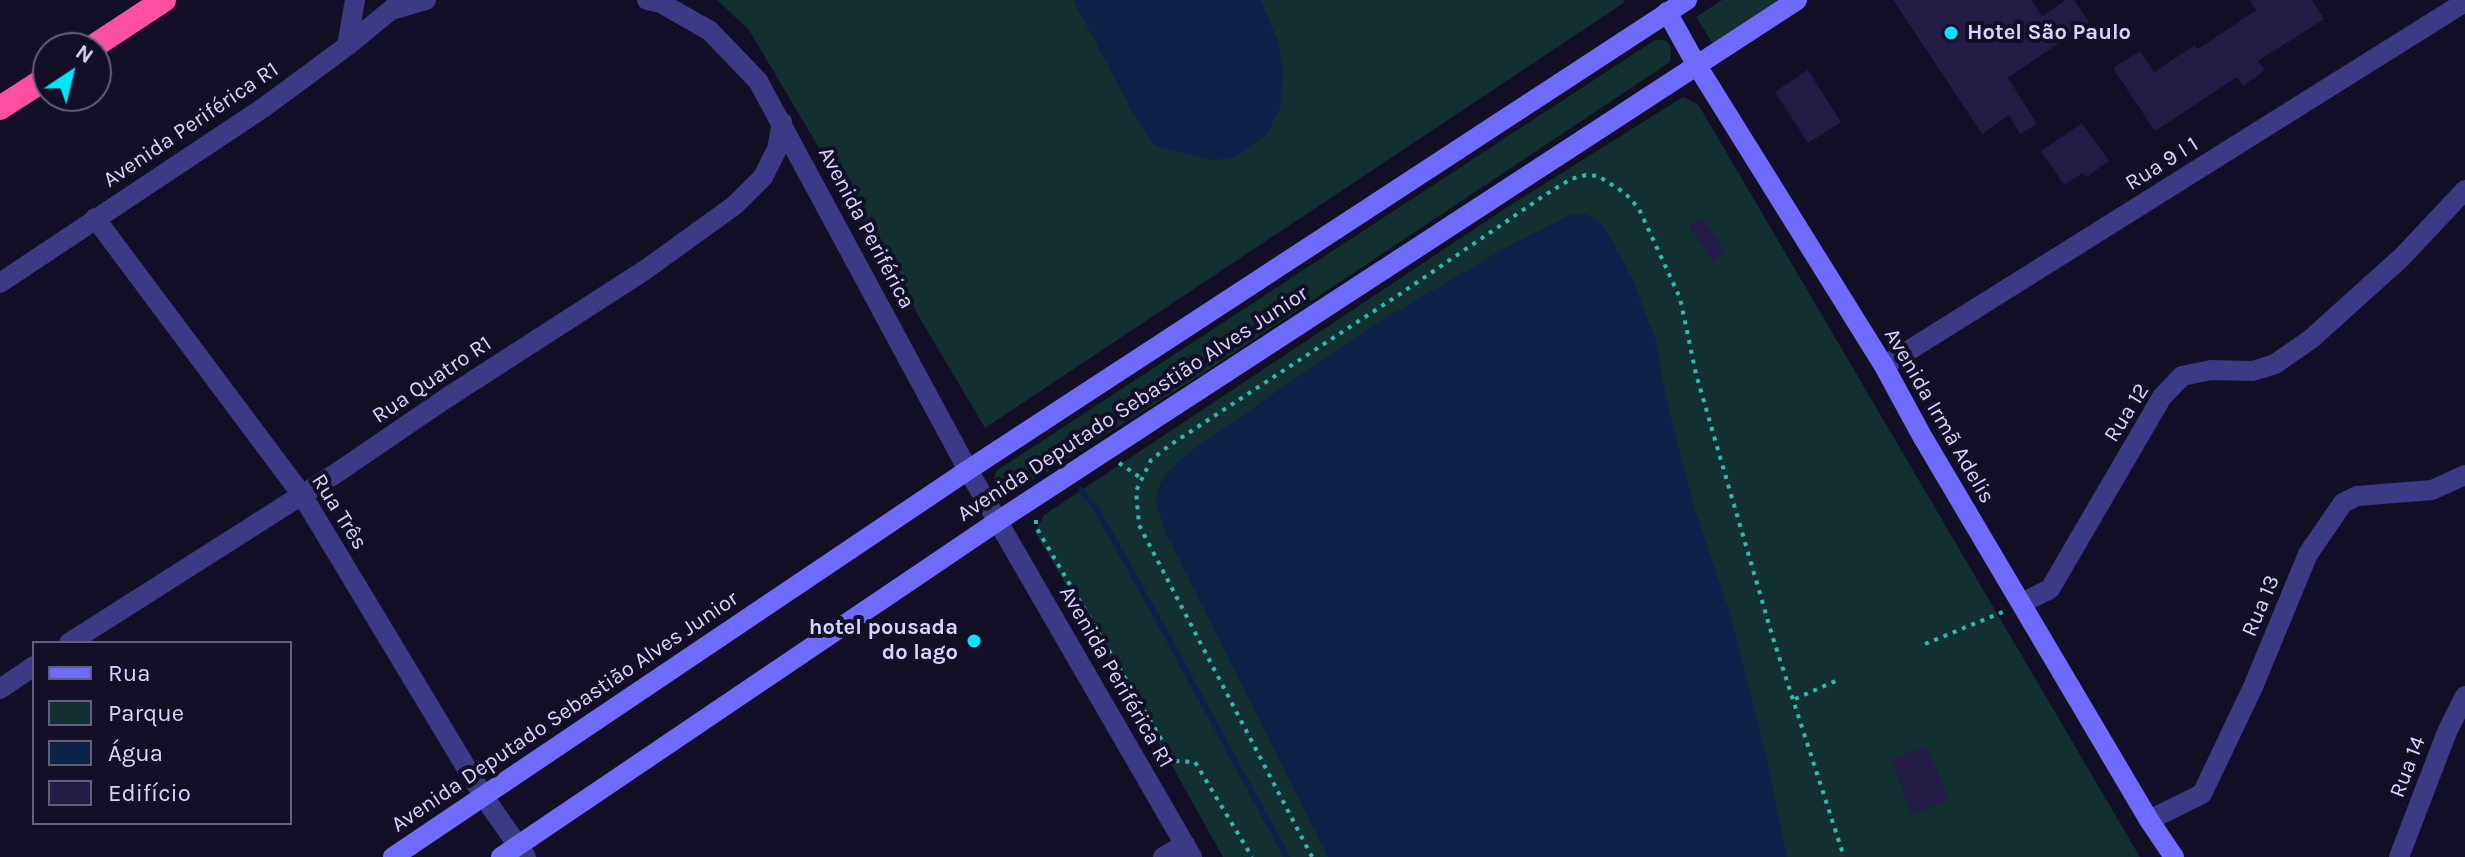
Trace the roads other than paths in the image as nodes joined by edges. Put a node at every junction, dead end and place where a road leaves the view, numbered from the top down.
1 (164, 0) edge
2 (355, 0) edge
3 (426, 0) edge
4 (647, 0) edge
5 (1687, 0) edge
6 (1797, 0) edge
7 (2465, 2) edge
8 (399, 4) edge
9 (1664, 6) edge
10 (112, 34) edge
11 (347, 46) junction
12 (1696, 64) junction
13 (32, 87) edge
14 (0, 108) edge
15 (782, 122) junction
16 (2465, 190) edge
17 (95, 218) junction
18 (0, 283) edge
19 (1884, 366) junction
20 (968, 470) junction
21 (2465, 475) edge
22 (302, 495) junction
23 (998, 521) junction
24 (2022, 603) junction
25 (72, 641) edge
26 (32, 667) edge
27 (0, 689) edge
28 (2465, 696) edge
29 (484, 797) junction
30 (2149, 820) junction
31 (1188, 850) edge
32 (515, 853) edge
33 (393, 857) edge
34 (1163, 857) edge
35 (2174, 857) edge
36 (2399, 857) edge

1 - 10 highway
2 - 11 street
3 - 8 street
4 - 15 street, Avenida Periférica
5 - 9 street, Avenida Deputado Sebastião Alves Junior
6 - 12 street, Avenida Deputado Sebastião Alves Junior
7 - 19 street, Rua 9 I 1
8 - 11 street, Avenida Periférica R1
9 - 12 street, Avenida Irmã Adelis
9 - 20 street, Avenida Deputado Sebastião Alves Junior
11 - 17 street, Avenida Periférica R1
12 - 19 street, Avenida Irmã Adelis
12 - 23 street, Avenida Deputado Sebastião Alves Junior
13 - 14 highway
15 - 20 street, Avenida Periférica
15 - 22 street, Rua Quatro R1
16 - 24 street, Rua 12
17 - 18 street, Avenida Periférica R1
17 - 22 street, Rua Três
19 - 24 street, Avenida Irmã Adelis
20 - 23 street, Avenida Periférica
20 - 29 street, Avenida Deputado Sebastião Alves Junior
21 - 30 street, Rua 13
22 - 25 street, Rua Quatro R1
22 - 29 street, Rua Três
23 - 31 street, Avenida Periférica R1
23 - 32 street, Avenida Deputado Sebastião Alves Junior
24 - 30 street, Avenida Irmã Adelis
26 - 27 street
28 - 36 street, Rua 14
29 - 32 street, Rua Três
29 - 33 street, Avenida Deputado Sebastião Alves Junior
30 - 35 street, Avenida Irmã Adelis
31 - 34 street

